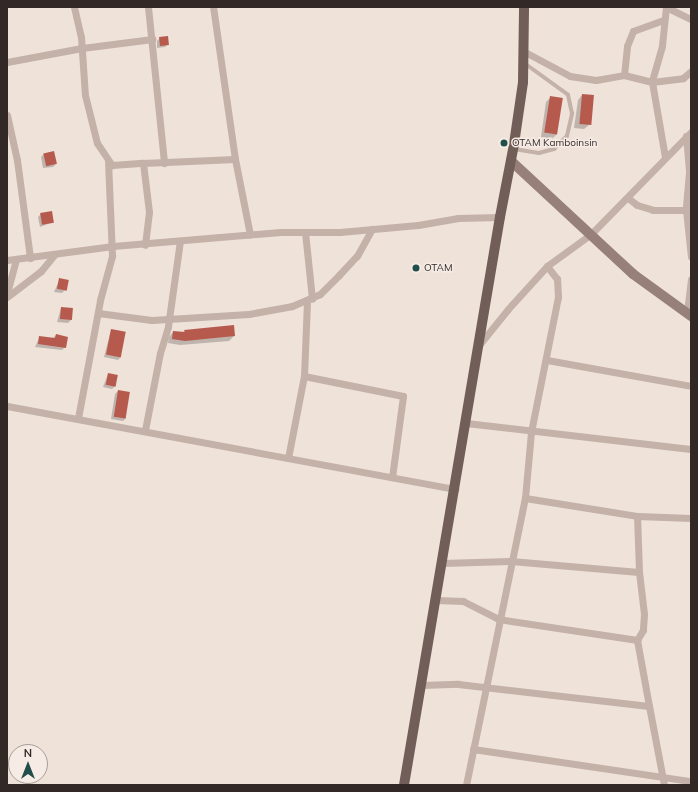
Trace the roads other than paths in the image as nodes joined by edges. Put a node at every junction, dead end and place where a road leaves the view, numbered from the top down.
1 (74, 7) edge
2 (148, 7) edge
3 (214, 7) edge
4 (524, 7) edge
5 (666, 7) edge
6 (691, 19) edge
7 (664, 20) junction
8 (152, 39) junction
9 (82, 48) junction
10 (525, 52) junction
11 (7, 62) edge
12 (524, 64) junction
13 (691, 71) edge
14 (624, 75) junction
15 (652, 82) junction
16 (7, 116) edge
17 (689, 134) edge
18 (513, 149) junction
19 (665, 157) junction
20 (235, 159) junction
21 (511, 161) junction
22 (108, 162) junction
23 (143, 163) junction
24 (164, 163) junction
25 (690, 172) edge
26 (628, 198) junction
27 (686, 210) junction
28 (500, 217) junction
29 (372, 229) junction
30 (305, 232) junction
31 (591, 234) junction
32 (250, 235) junction
33 (180, 241) junction
34 (145, 245) junction
35 (113, 246) junction
36 (54, 255) junction
37 (691, 257) edge
38 (30, 258) junction
39 (16, 259) junction
40 (7, 260) edge
41 (547, 266) junction
42 (691, 279) edge
43 (7, 293) edge
44 (7, 297) edge
45 (309, 300) junction
46 (98, 313) junction
47 (689, 314) edge
48 (169, 318) junction
49 (478, 346) junction
50 (547, 360) junction
51 (304, 376) junction
52 (691, 386) edge
53 (7, 406) edge
54 (78, 418) junction
55 (466, 423) junction
56 (145, 430) junction
57 (531, 432) junction
58 (691, 449) edge
59 (288, 458) junction
60 (392, 477) junction
61 (454, 489) junction
62 (525, 498) junction
63 (637, 516) junction
64 (691, 518) edge
65 (511, 561) junction
66 (442, 563) junction
67 (639, 572) junction
68 (436, 600) junction
69 (498, 619) junction
70 (637, 640) junction
71 (422, 685) junction
72 (484, 687) junction
73 (649, 706) junction
74 (473, 749) junction
75 (663, 781) edge
76 (691, 781) edge
77 (404, 785) edge
78 (466, 785) edge

1 - 9 street
2 - 8 street
3 - 20 street
4 - 10 main road
5 - 6 street
5 - 7 street
7 - 14 street
7 - 15 street
8 - 9 street
8 - 24 street
9 - 11 street
9 - 22 street
10 - 12 main road
10 - 14 street
12 - 18 main road
12 - 18 lane
13 - 15 street
14 - 15 street
15 - 19 street
16 - 38 street
17 - 19 street
17 - 25 street
18 - 21 main road
19 - 26 street
20 - 24 street
20 - 32 street
21 - 28 main road
21 - 31 street
22 - 23 street
22 - 35 street
23 - 24 street
23 - 34 street
25 - 27 street
26 - 27 street
26 - 31 street
27 - 37 street
28 - 29 street
28 - 49 main road
29 - 30 street
29 - 45 street
30 - 32 street
30 - 45 street
31 - 41 street
31 - 47 street
32 - 33 street
33 - 34 street
33 - 48 street
34 - 35 street
35 - 36 street
35 - 46 street
36 - 38 street
36 - 44 street
38 - 39 street
39 - 40 street
39 - 43 street
41 - 49 street
41 - 50 street
42 - 47 street
45 - 48 street
45 - 51 street
46 - 48 street
46 - 54 street
48 - 56 street
49 - 55 main road
50 - 52 street
50 - 57 street
51 - 59 street
51 - 60 street
53 - 54 street
54 - 56 street
55 - 57 street
55 - 61 main road
56 - 59 street
57 - 58 street
57 - 62 street
59 - 60 street
60 - 61 street
61 - 66 main road
62 - 63 street
62 - 65 street
63 - 64 street
63 - 67 street
65 - 66 street
65 - 67 street
65 - 69 street
66 - 68 main road
67 - 70 street
68 - 69 street
68 - 71 main road
69 - 70 street
69 - 72 street
70 - 73 street
71 - 72 street
71 - 77 main road
72 - 73 street
72 - 74 street
73 - 75 street
74 - 75 street
74 - 78 street
75 - 76 street

